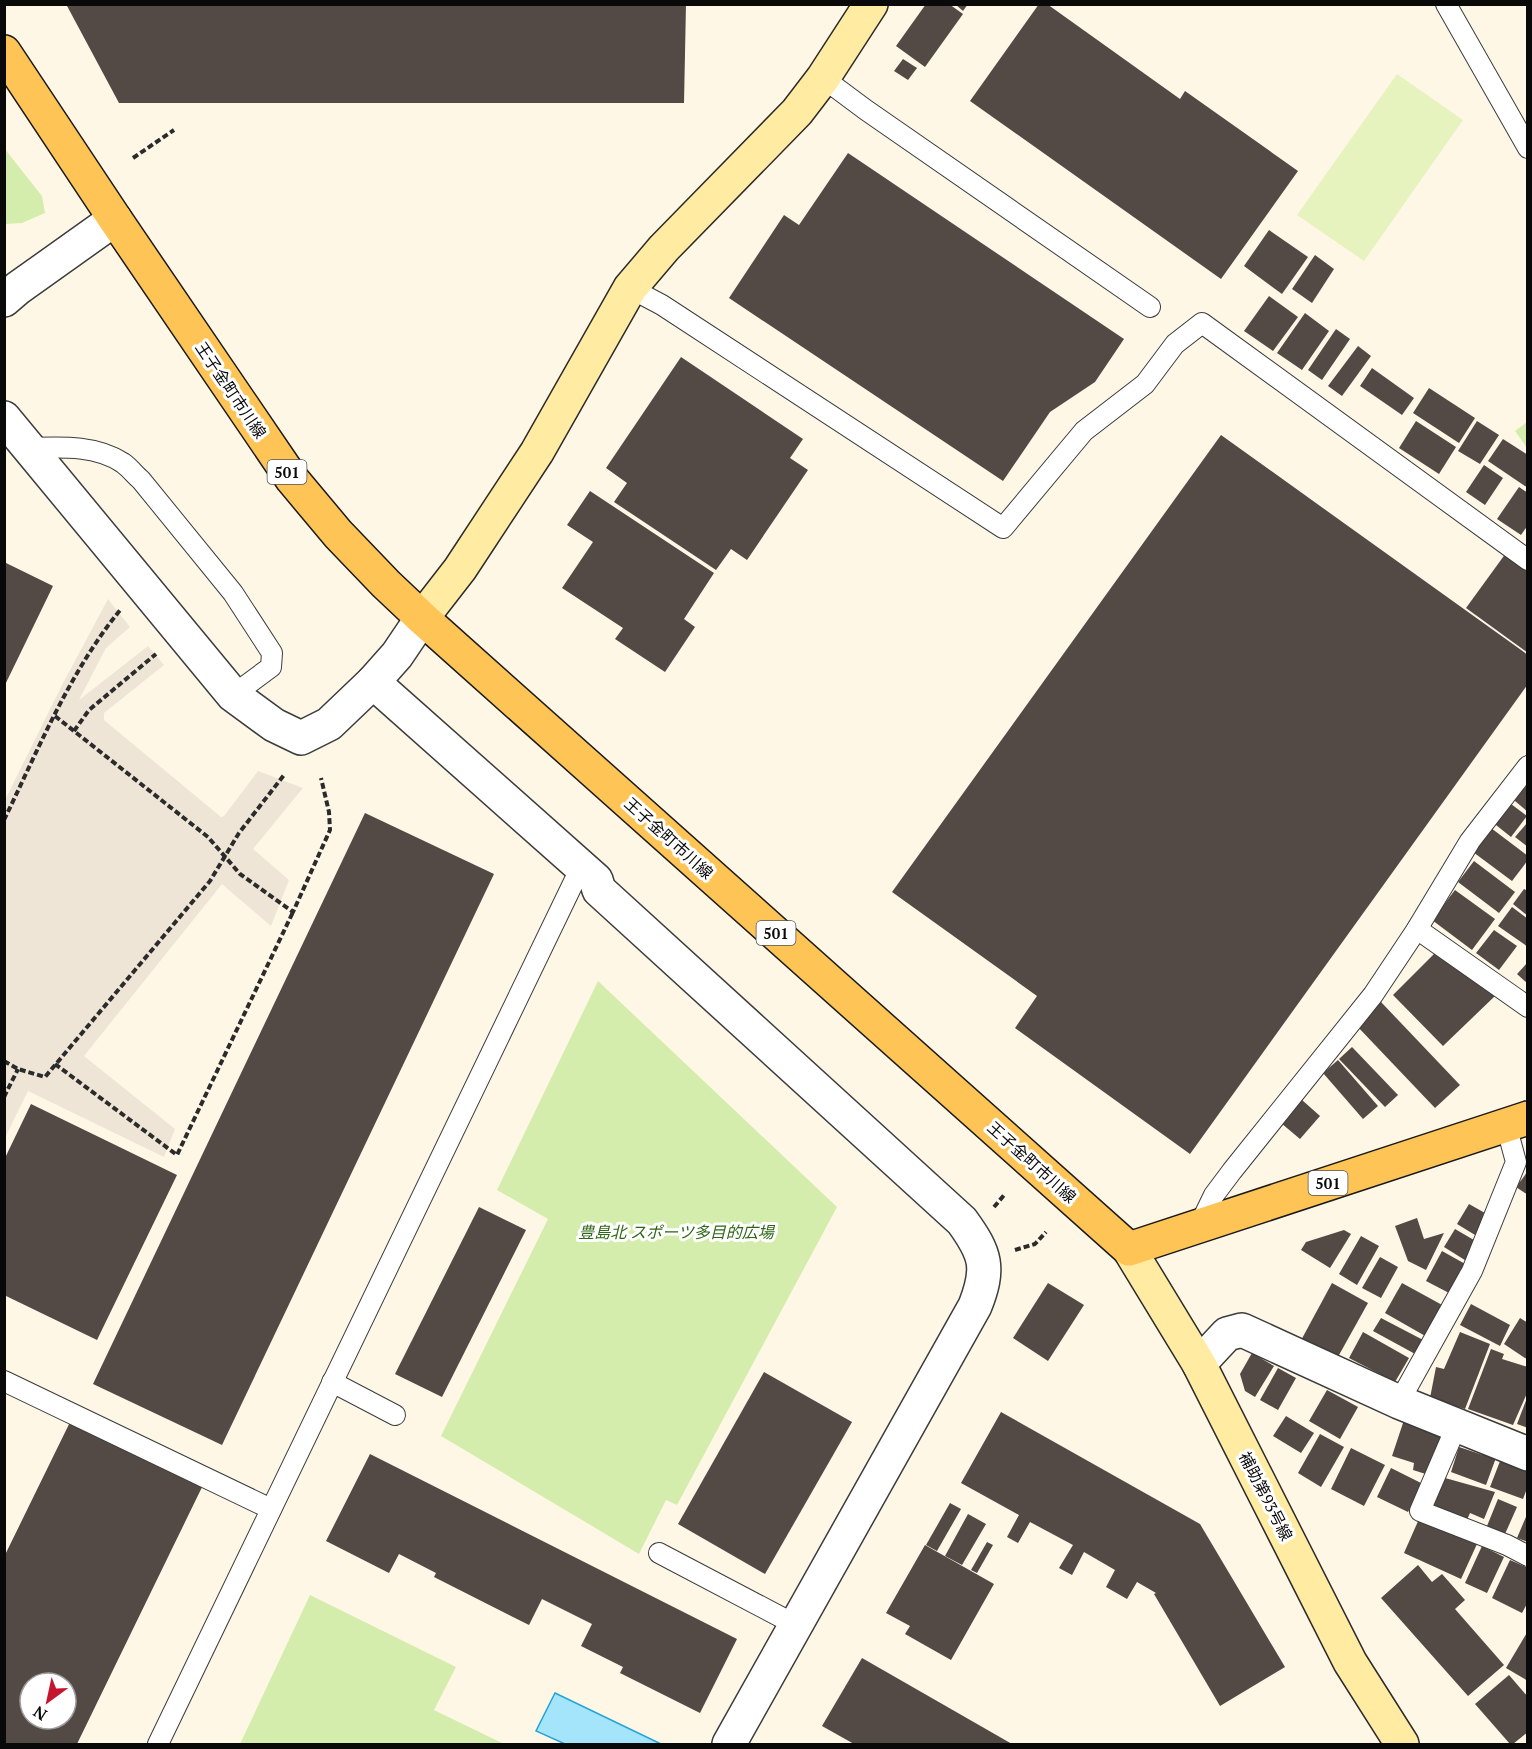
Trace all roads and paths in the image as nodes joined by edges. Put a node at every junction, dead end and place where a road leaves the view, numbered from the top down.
1 (871, 4) edge
2 (1446, 4) edge
3 (4, 52) edge
4 (823, 78) junction
5 (174, 130) dead end
6 (1527, 148) edge
7 (133, 158) dead end
8 (115, 219) junction
9 (630, 288) junction
10 (4, 300) edge
11 (1150, 307) dead end
12 (4, 418) edge
13 (30, 448) junction
14 (1527, 560) edge
15 (122, 608) dead end
16 (422, 618) junction
17 (158, 652) dead end
18 (373, 682) junction
19 (234, 695) junction
20 (55, 716) junction
21 (74, 731) junction
22 (1527, 765) edge
23 (284, 774) dead end
24 (321, 778) dead end
25 (4, 820) edge
26 (225, 857) junction
27 (581, 867) junction
28 (293, 912) junction
29 (1417, 929) junction
30 (1527, 1007) edge
31 (4, 1061) edge
32 (55, 1064) junction
33 (18, 1069) junction
34 (4, 1097) edge
35 (1517, 1121) edge
36 (1199, 1226) junction
37 (1046, 1232) dead end
38 (1129, 1249) junction
39 (1012, 1251) dead end
40 (1199, 1364) junction
41 (4, 1381) edge
42 (333, 1382) junction
43 (1399, 1402) junction
44 (395, 1415) dead end
45 (1457, 1425) junction
46 (1527, 1454) edge
47 (271, 1509) junction
48 (659, 1553) dead end
49 (1527, 1556) edge
50 (796, 1625) junction
51 (158, 1744) edge
52 (729, 1744) edge
53 (1402, 1744) edge

1 - 4 street
2 - 6 lane
3 - 8 main road, 王子金町市川線 / 501
4 - 9 street
4 - 11 lane
5 - 7 path
8 - 10 street
8 - 16 main road, 王子金町市川線 / 501
9 - 14 lane
9 - 16 street
12 - 13 street
13 - 19 street
13 - 19 lane
15 - 20 path
16 - 18 street
16 - 38 main road, 王子金町市川線 / 501
17 - 21 path
18 - 19 street
18 - 27 street
20 - 21 path
20 - 25 path
21 - 26 path
22 - 29 lane
23 - 26 path
24 - 28 path
26 - 28 path
26 - 32 path
27 - 42 lane
27 - 50 street
28 - 32 path
29 - 30 lane
29 - 36 lane
31 - 33 path
32 - 33 path
33 - 34 path
35 - 36 main road, 501
35 - 43 lane
36 - 38 main road, 501
37 - 39 path
38 - 40 street, 補助第93号線
40 - 43 street
40 - 53 street, 補助第93号線
41 - 47 lane
42 - 44 lane
42 - 47 lane
43 - 45 street
45 - 46 street
45 - 49 lane
47 - 51 lane
48 - 50 lane
50 - 52 street

